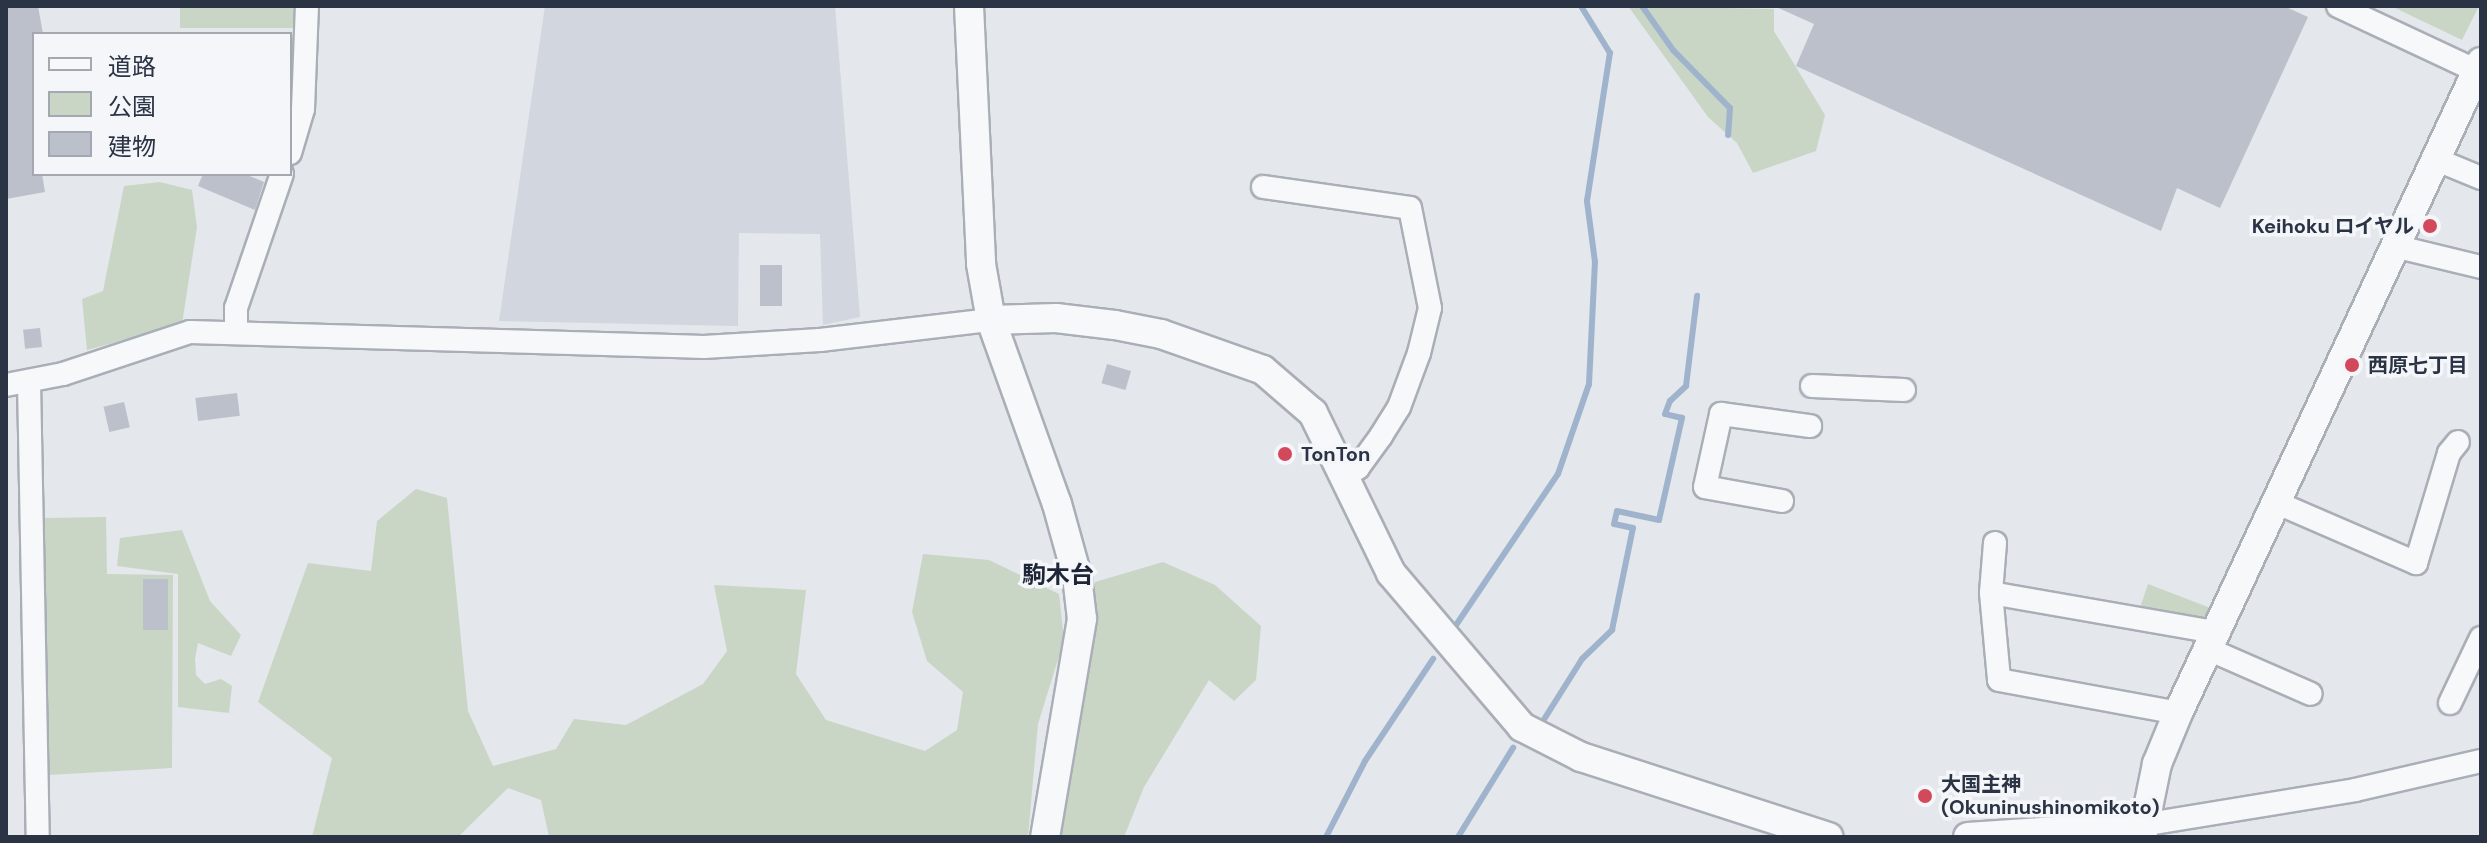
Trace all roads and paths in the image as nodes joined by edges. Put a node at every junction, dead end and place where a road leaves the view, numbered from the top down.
1 (307, 6) edge
2 (969, 6) edge
3 (2338, 6) edge
4 (2476, 81) edge
5 (292, 146) edge
6 (2435, 159) junction
7 (281, 176) edge
8 (2481, 178) edge
9 (1263, 187) dead end
10 (2394, 246) junction
11 (2481, 267) edge
12 (991, 320) junction
13 (236, 330) junction
14 (17, 384) edge
15 (1812, 386) dead end
16 (1904, 390) dead end
17 (1810, 426) dead end
18 (2458, 442) dead end
19 (1342, 478) junction
20 (1782, 501) dead end
21 (2275, 502) junction
22 (1995, 543) dead end
23 (1991, 593) junction
24 (2481, 638) edge
25 (2211, 641) junction
26 (2311, 694) dead end
27 (2450, 703) dead end
28 (2178, 713) junction
29 (2481, 761) edge
30 (2142, 831) edge
31 (38, 837) edge
32 (1045, 837) edge
33 (1828, 837) edge
34 (1968, 837) edge

1 - 5 street
2 - 12 street
3 - 4 street
4 - 6 street
6 - 8 street
6 - 10 street
7 - 13 street
9 - 19 street
10 - 11 street
10 - 21 street
12 - 13 street
12 - 19 street
12 - 32 street
13 - 14 street
14 - 31 street
15 - 16 street
17 - 20 street
18 - 21 street
19 - 33 street
21 - 25 street
22 - 23 street
23 - 25 street
23 - 28 street
24 - 27 street
25 - 26 street
25 - 28 street
28 - 30 street
29 - 30 street
30 - 34 street

